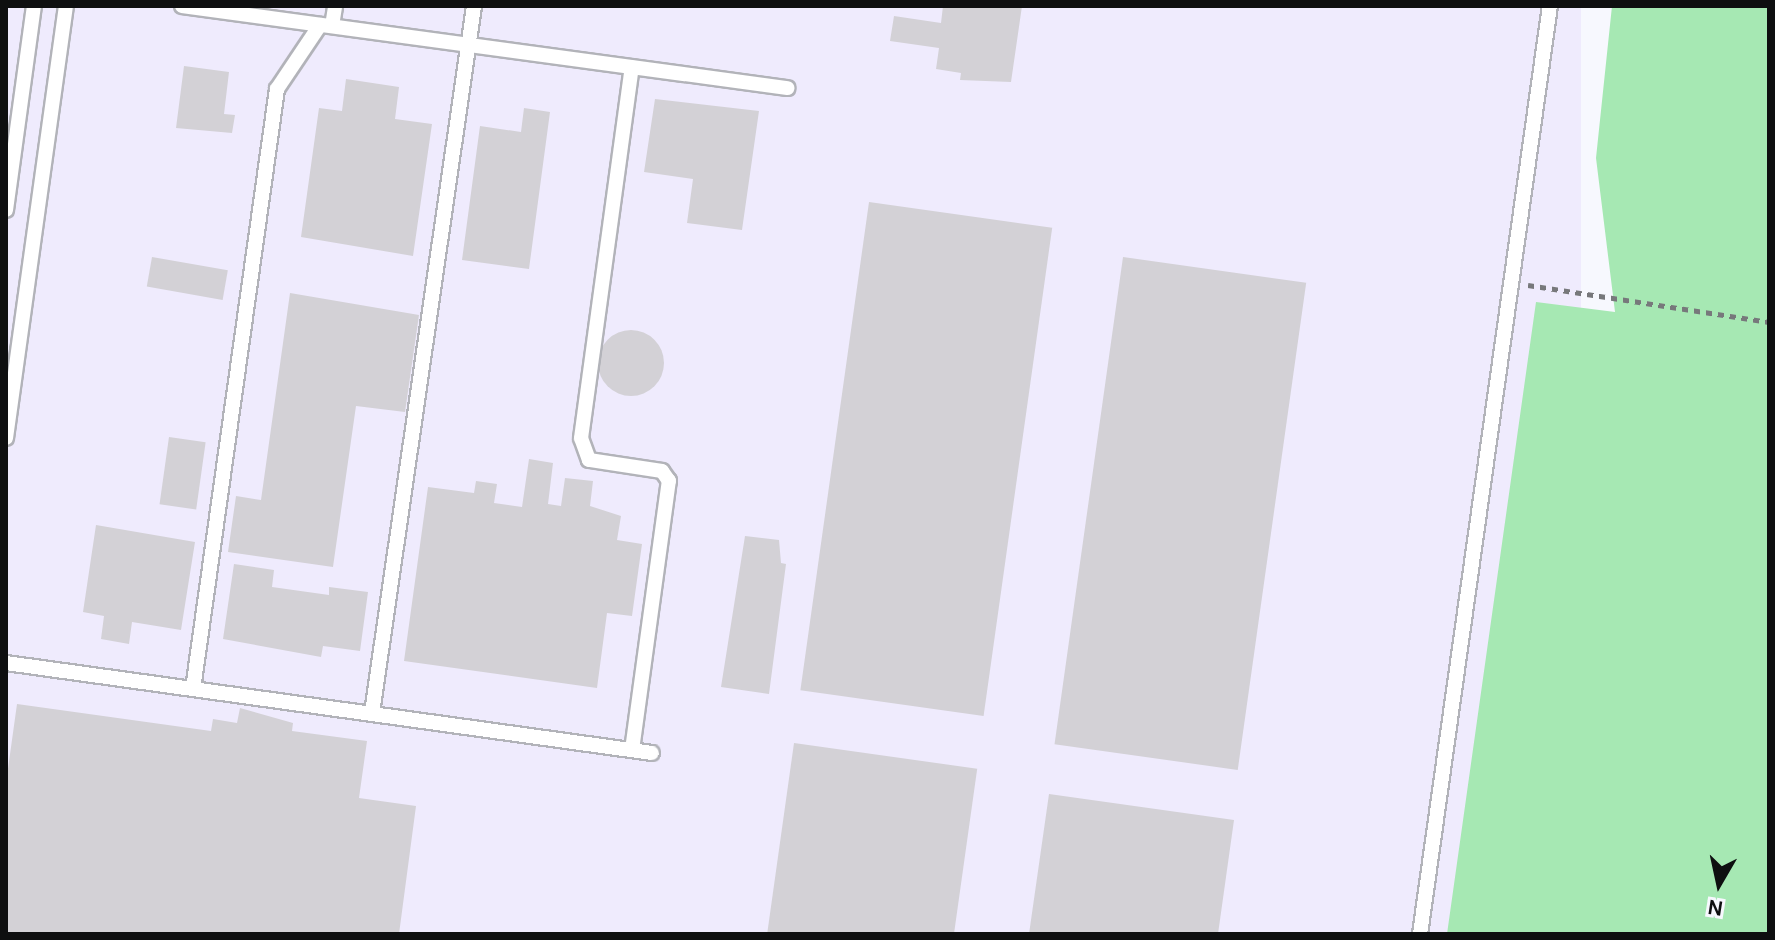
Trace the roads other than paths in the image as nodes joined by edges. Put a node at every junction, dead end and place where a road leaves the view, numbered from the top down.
1 (34, 6) edge
2 (66, 6) edge
3 (182, 6) edge
4 (335, 6) edge
5 (474, 6) edge
6 (1550, 6) edge
7 (326, 26) junction
8 (468, 45) junction
9 (632, 67) junction
10 (787, 88) dead end
11 (6, 210) edge
12 (6, 438) edge
13 (6, 663) edge
14 (193, 689) junction
15 (372, 713) junction
16 (632, 750) junction
17 (652, 753) dead end
18 (1420, 934) edge

1 - 11 lane
2 - 12 lane
3 - 7 lane
4 - 7 lane
5 - 8 lane
6 - 18 lane
7 - 8 lane
7 - 14 lane
8 - 9 lane
8 - 15 lane
9 - 10 lane
9 - 16 lane
13 - 14 lane
14 - 15 lane
15 - 16 lane
16 - 17 lane

